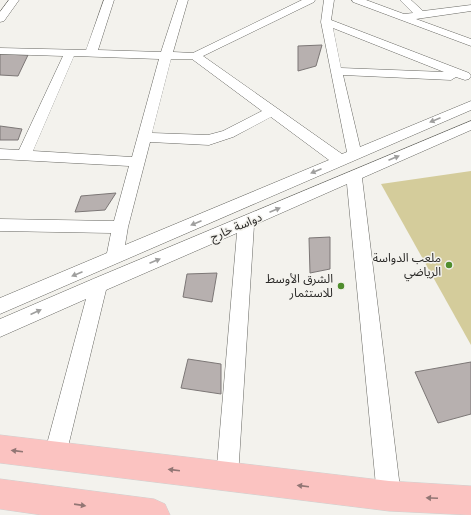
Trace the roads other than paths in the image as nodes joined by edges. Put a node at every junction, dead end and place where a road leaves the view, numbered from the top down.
1 (14, 0) edge
2 (109, 0) edge
3 (183, 0) edge
4 (310, 0) edge
5 (329, 0) edge
6 (357, 0) edge
7 (406, 0) edge
8 (471, 8) edge
9 (420, 14) junction
10 (403, 17) junction
11 (0, 19) edge
12 (326, 22) junction
13 (471, 43) edge
14 (0, 51) edge
15 (70, 53) junction
16 (91, 53) junction
17 (166, 55) junction
18 (195, 56) junction
19 (336, 71) junction
20 (468, 76) edge
21 (471, 105) edge
22 (272, 111) junction
23 (471, 125) edge
24 (144, 137) junction
25 (0, 154) edge
26 (356, 154) junction
27 (24, 155) junction
28 (341, 161) junction
29 (137, 162) junction
30 (354, 176) junction
31 (246, 223) junction
32 (0, 225) edge
33 (120, 228) junction
34 (115, 257) junction
35 (99, 284) junction
36 (0, 306) edge
37 (0, 328) edge
38 (0, 449) edge
39 (55, 455) junction
40 (227, 477) junction
41 (0, 494) edge
42 (389, 496) junction
43 (471, 501) edge
44 (44, 508) edge
45 (154, 515) edge

1 - 11 street
2 - 16 street
3 - 17 street
4 - 18 street
5 - 12 street
6 - 10 street
7 - 9 street
8 - 9 street
9 - 10 street
10 - 13 street
12 - 19 street
12 - 20 street
14 - 15 street
15 - 16 street
15 - 27 street
16 - 17 street
17 - 18 street
17 - 24 street
18 - 22 street
19 - 20 street
19 - 26 street
21 -> 26 street, دواسة خارج
22 - 24 street
22 - 28 street
30 -> 23 street, دواسة خارج
24 - 29 street
25 - 27 street
26 - 28 street, دواسة خارج
27 - 29 street
28 -> 34 street, دواسة خارج
29 - 33 street
31 -> 30 street, دواسة خارج
30 - 42 street
35 -> 31 street, دواسة خارج
31 - 40 street
32 - 33 street
33 - 34 street
34 -> 36 street, دواسة خارج
37 -> 35 street, دواسة خارج
35 - 39 street
39 -> 38 main road
40 -> 39 main road
42 -> 40 main road
41 - 44 main road
43 -> 42 main road
44 -> 45 main road

